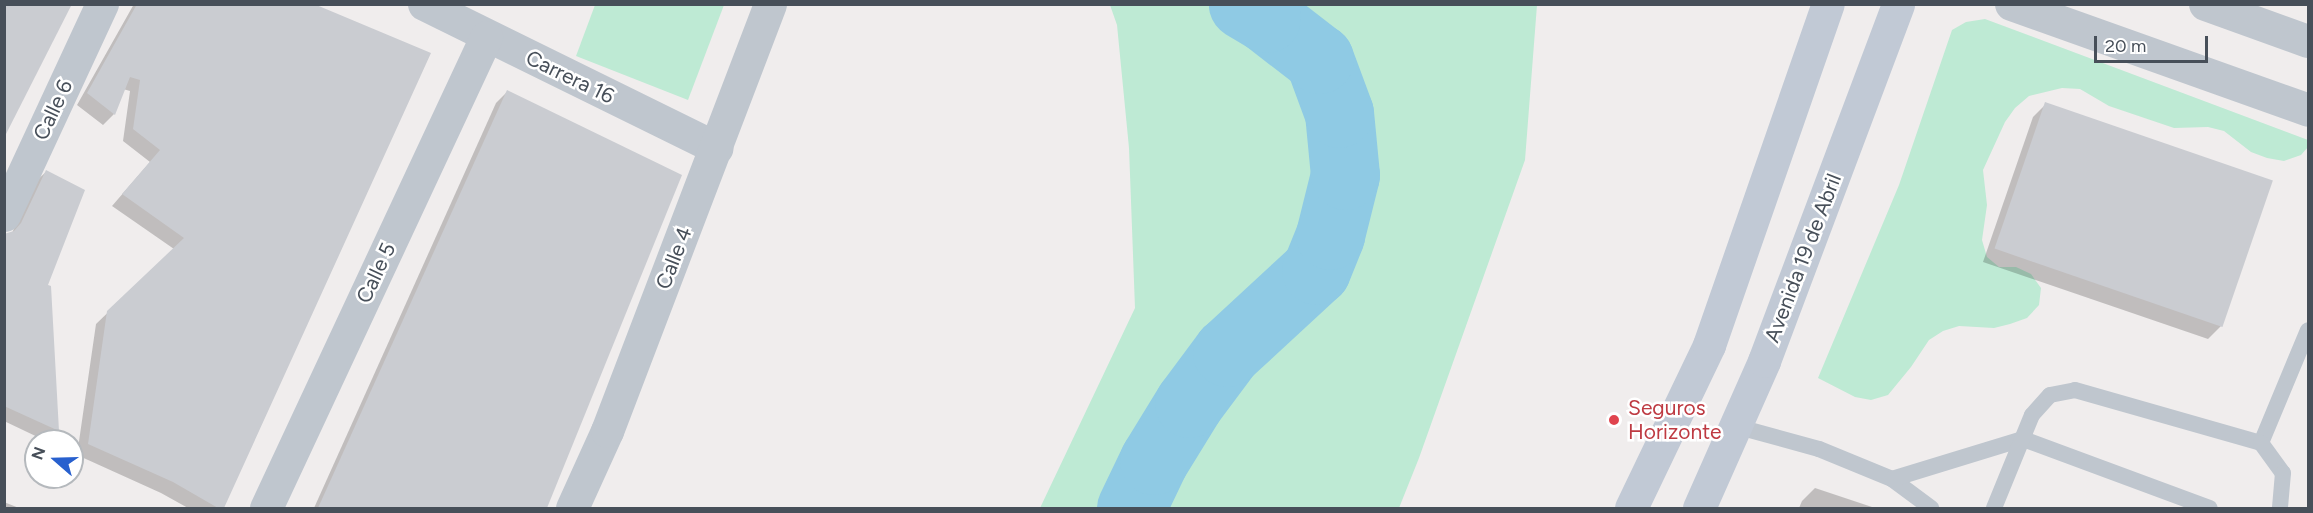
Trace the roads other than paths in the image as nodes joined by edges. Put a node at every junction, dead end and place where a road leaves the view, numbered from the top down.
1 (102, 4) edge
2 (424, 4) edge
3 (770, 4) edge
4 (1828, 4) edge
5 (1898, 4) edge
6 (2011, 4) edge
7 (2205, 4) edge
8 (486, 37) junction
9 (2308, 41) edge
10 (2308, 110) edge
11 (717, 148) junction
12 (4, 215) edge
13 (2308, 330) edge
14 (1735, 426) junction
15 (2023, 440) junction
16 (2261, 443) junction
17 (1892, 479) junction
18 (2285, 506) edge
19 (266, 508) edge
20 (572, 508) edge
21 (1631, 508) edge
22 (1699, 508) edge
23 (1931, 508) edge
24 (1994, 508) edge
25 (2210, 508) edge

1 - 12 street, Calle 6
2 - 8 street, Carrera 16
3 - 11 street, Calle 4
4 - 21 street
5 - 14 street, Avenida 19 de Abril
6 - 10 street
7 - 9 street
8 - 11 street, Carrera 16
8 - 19 street, Calle 5
11 - 20 street, Calle 4
13 - 16 lane
14 - 17 lane
14 - 22 street, Avenida 19 de Abril
15 - 16 lane
15 - 17 lane
15 - 24 lane
15 - 25 lane
16 - 18 lane
17 - 23 lane

